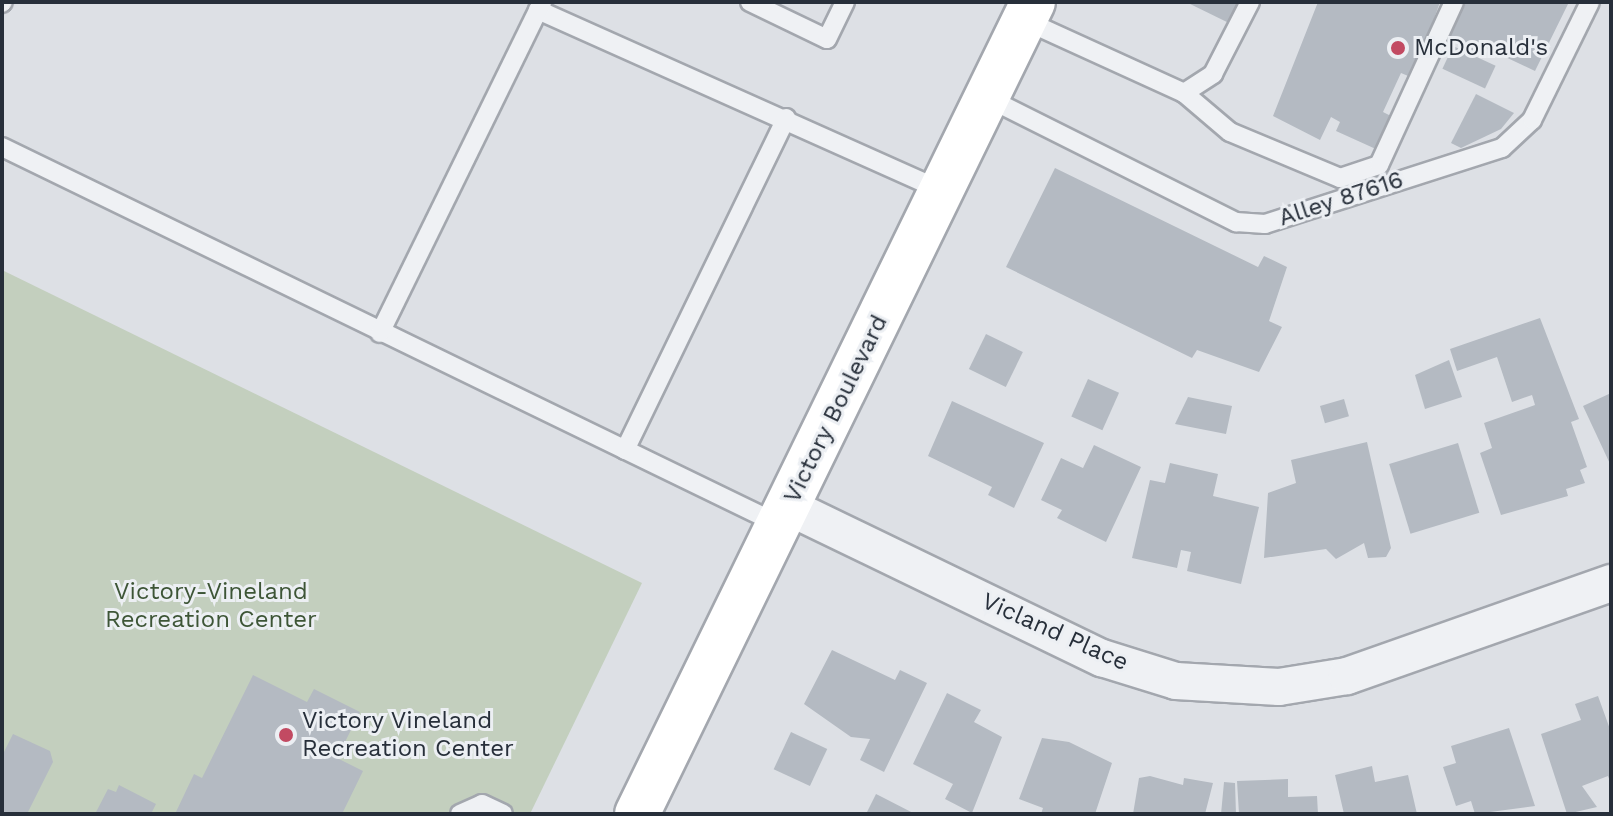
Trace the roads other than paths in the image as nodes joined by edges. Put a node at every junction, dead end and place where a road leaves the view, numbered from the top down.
1 (750, 2) edge
2 (845, 2) edge
3 (1250, 2) edge
4 (1454, 2) edge
5 (1590, 2) edge
6 (540, 6) edge
7 (1029, 11) edge
8 (1184, 93) junction
9 (986, 97) junction
10 (786, 118) junction
11 (2, 147) edge
12 (942, 190) junction
13 (380, 333) junction
14 (625, 450) junction
15 (784, 516) junction
16 (1611, 583) edge
17 (460, 814) edge
18 (503, 814) edge
19 (637, 814) edge

1 - 2 lane
3 - 8 lane
4 - 8 lane
5 - 9 lane, Alley 87616
6 - 10 lane
6 - 13 lane
7 - 8 lane
7 - 9 main road, Victory Boulevard
9 - 12 main road, Victory Boulevard
10 - 12 lane
10 - 14 lane
11 - 13 lane
12 - 15 main road, Victory Boulevard
13 - 14 lane
14 - 15 lane
15 - 16 street, Vicland Place
15 - 19 main road, Victory Boulevard
17 - 18 lane

